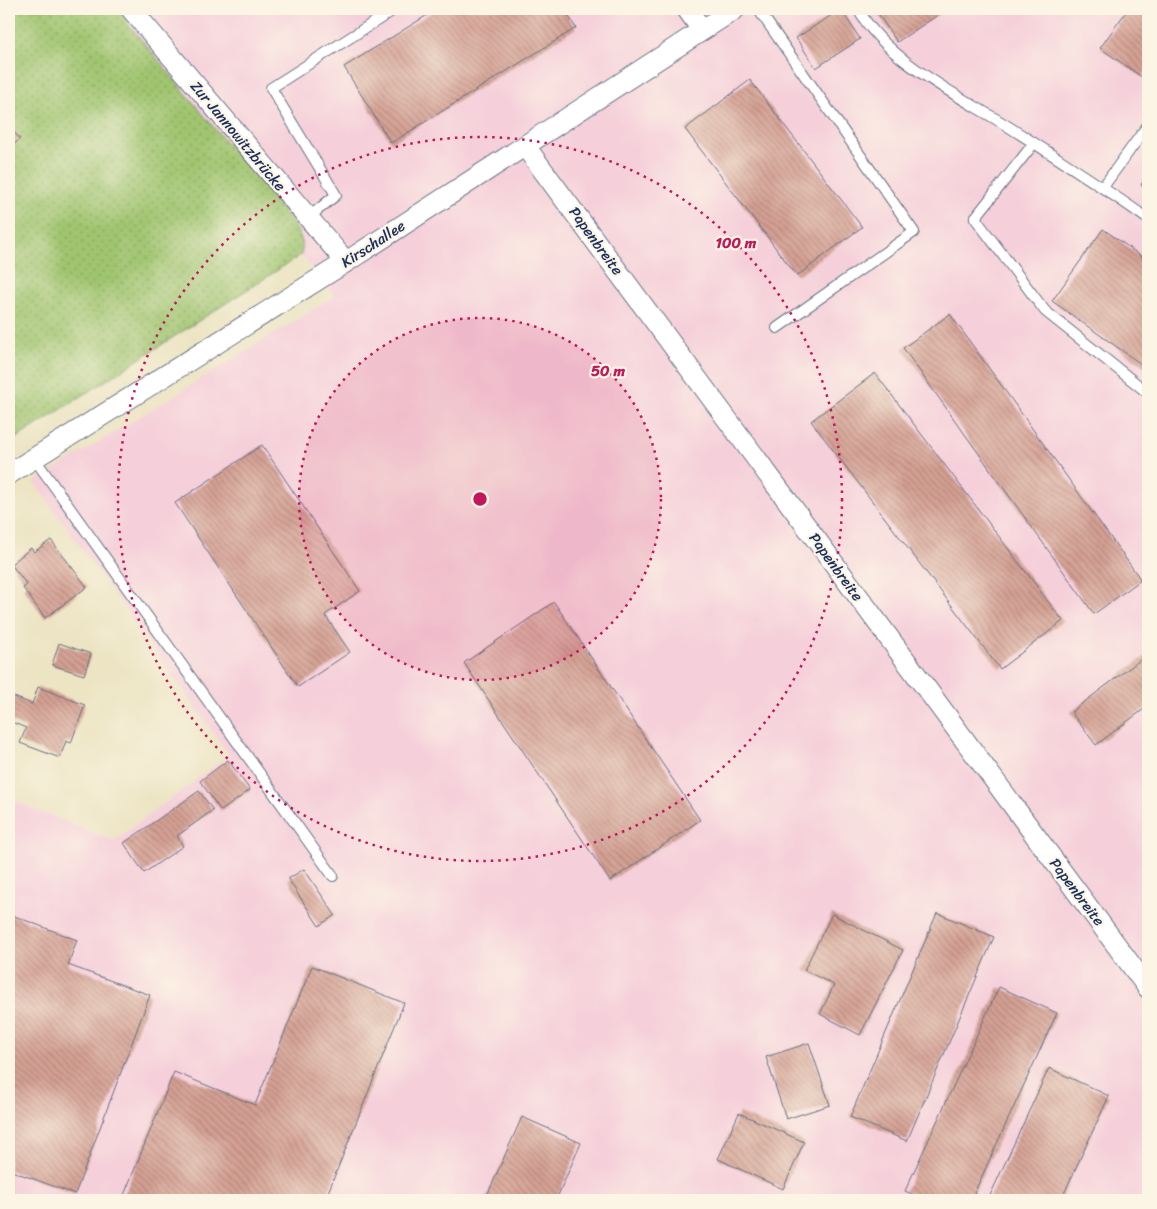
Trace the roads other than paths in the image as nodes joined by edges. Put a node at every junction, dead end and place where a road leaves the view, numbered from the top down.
1 (131, 9) edge
2 (395, 9) edge
3 (687, 9) edge
4 (735, 9) edge
5 (758, 9) edge
6 (858, 9) edge
7 (702, 30) junction
8 (1148, 125) edge
9 (1034, 143) junction
10 (525, 146) junction
11 (1103, 187) junction
12 (308, 218) junction
13 (1148, 219) edge
14 (346, 262) junction
15 (777, 328) dead end
16 (1148, 393) edge
17 (34, 458) junction
18 (9, 474) edge
19 (333, 876) dead end
20 (1148, 988) edge

1 - 12 street, Zur Jannowitzbrücke
2 - 12 lane
3 - 7 street
4 - 7 street, Kirschallee
5 - 15 lane
6 - 9 lane
7 - 10 street, Kirschallee
8 - 11 lane
9 - 11 lane
9 - 16 lane
10 - 14 street, Kirschallee
10 - 20 street, Papenbreite
11 - 13 lane
12 - 14 street, Zur Jannowitzbrücke
14 - 17 street, Kirschallee
17 - 18 street, Kirschallee
17 - 19 lane

